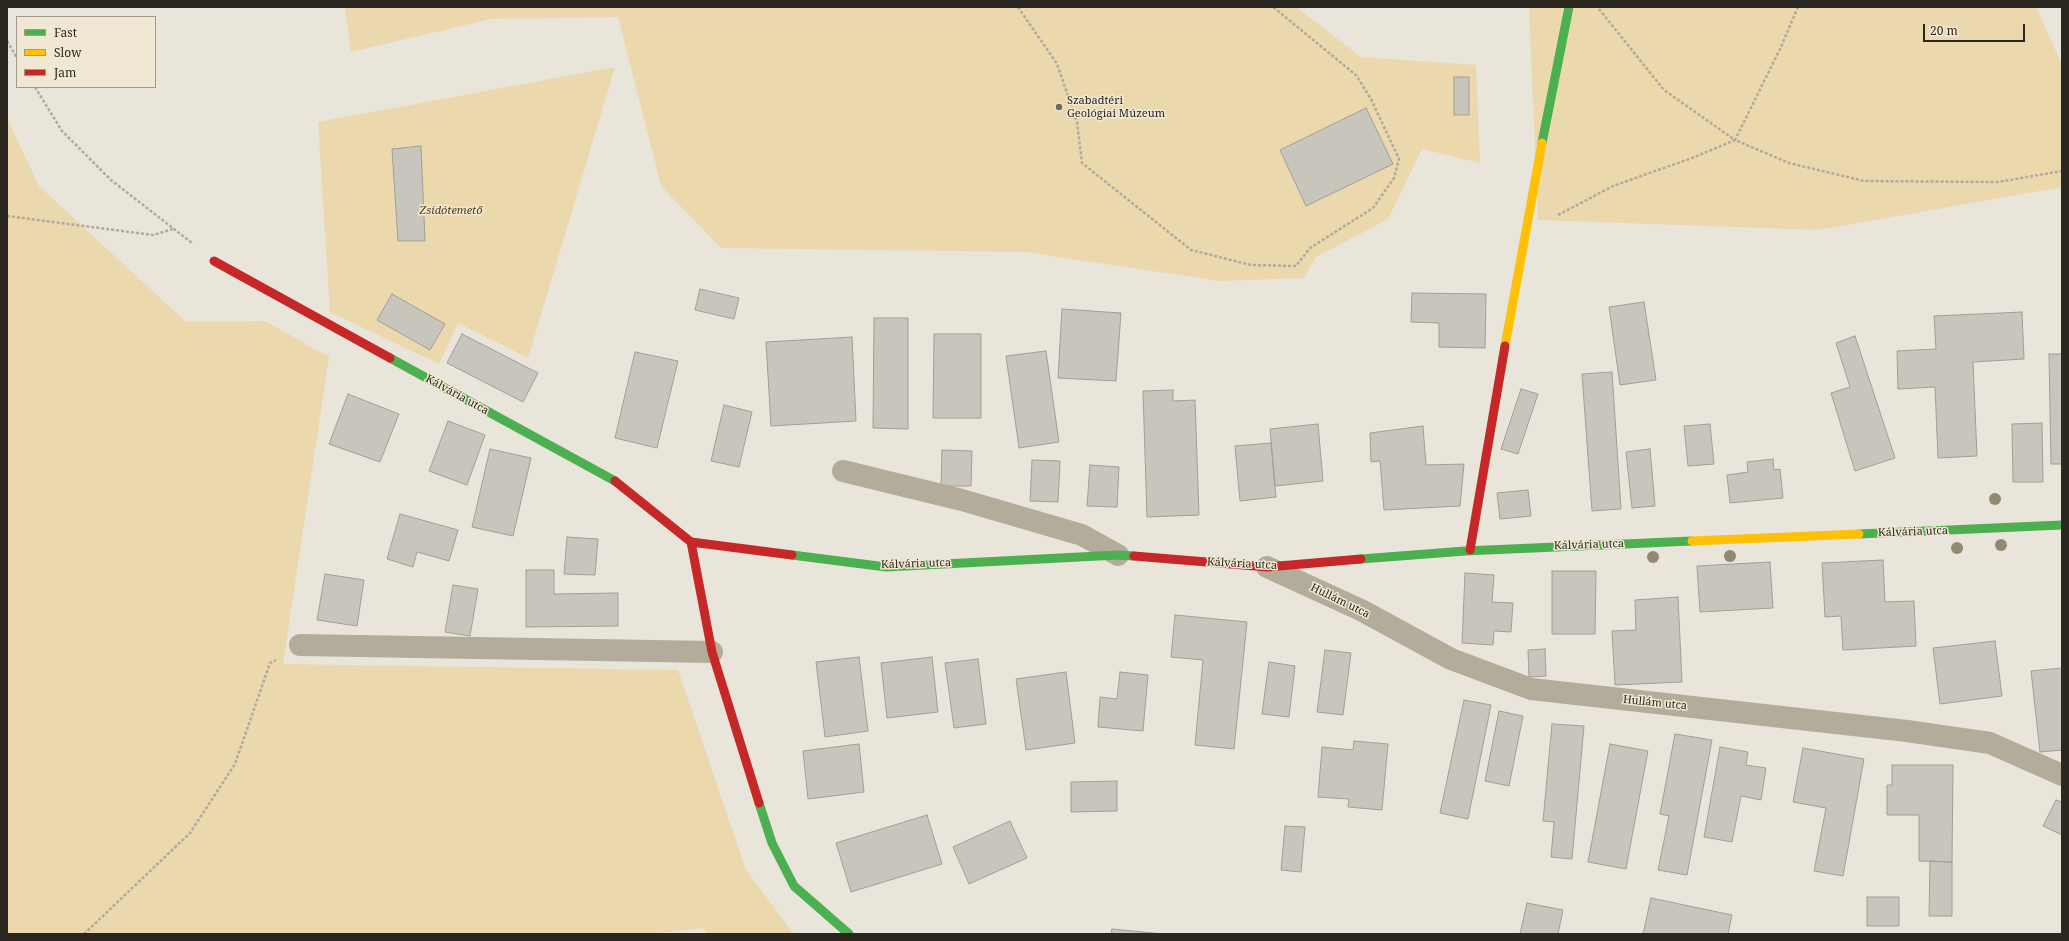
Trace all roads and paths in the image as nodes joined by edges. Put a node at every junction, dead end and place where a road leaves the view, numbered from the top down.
1 (1018, 7) edge
2 (1273, 7) edge
3 (1569, 7) edge
4 (1598, 7) edge
5 (1798, 7) edge
6 (7, 41) edge
7 (16, 56) edge
8 (36, 88) edge
9 (1735, 140) junction
10 (2062, 171) edge
11 (7, 216) edge
12 (173, 229) junction
13 (1525, 231) junction
14 (214, 261) joint
15 (843, 471) dead end
16 (2062, 525) edge
17 (692, 542) junction
18 (1470, 550) junction
19 (1118, 555) junction
20 (1267, 567) junction
21 (300, 645) joint
22 (712, 652) junction
23 (2062, 774) edge
24 (84, 934) edge
25 (848, 934) edge

1 - 2 path
3 - 13 street
4 - 9 path
5 - 9 path
6 - 7 path
8 - 12 path
9 - 10 path
9 - 13 path
11 - 12 path
12 - 14 path
13 - 18 street
14 - 17 street, Kálvária utca
15 - 19 street, Kálvária utca
16 - 18 street, Kálvária utca
17 - 19 street, Kálvária utca
17 - 22 street
18 - 20 street, Kálvária utca
19 - 20 street, Kálvária utca
20 - 23 street, Hullám utca
21 - 22 street
21 - 24 path
22 - 25 street

